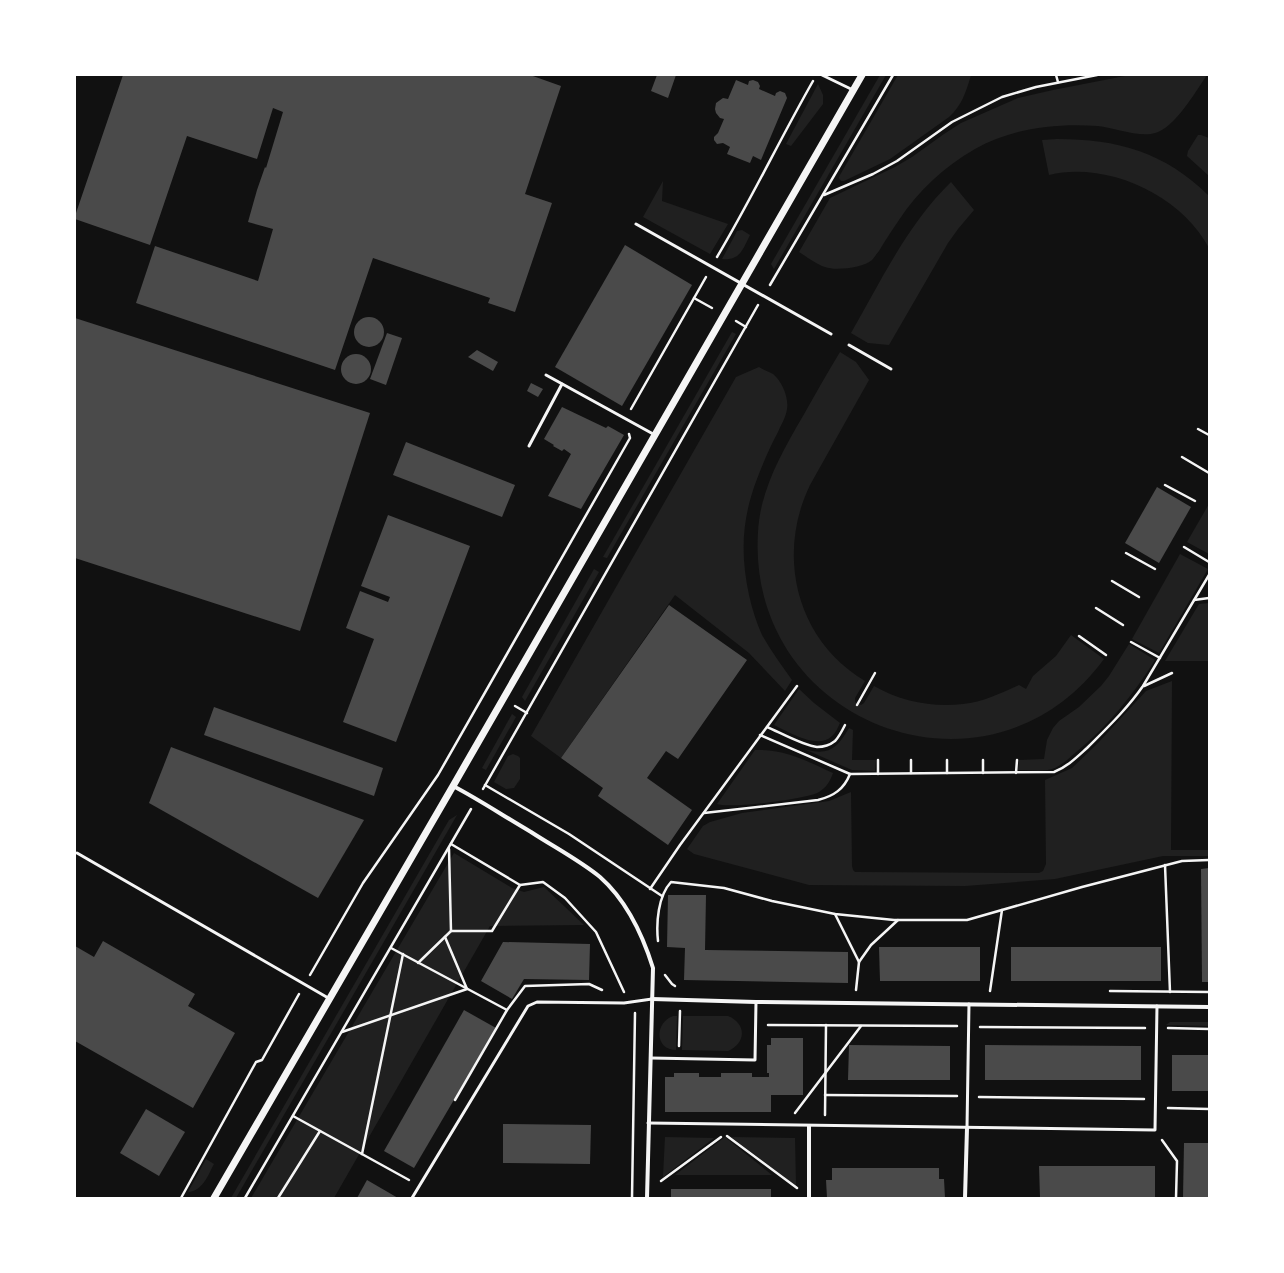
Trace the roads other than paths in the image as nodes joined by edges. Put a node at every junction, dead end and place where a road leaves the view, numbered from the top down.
1 (822, 75) edge
2 (862, 75) edge
3 (853, 90) junction
4 (636, 224) dead end
5 (742, 283) junction
6 (831, 334) dead end
7 (849, 345) dead end
8 (891, 369) dead end
9 (546, 375) dead end
10 (562, 384) junction
11 (655, 435) junction
12 (529, 446) dead end
13 (453, 786) junction
14 (77, 853) dead end
15 (330, 999) junction
16 (652, 999) junction
17 (756, 1002) junction
18 (969, 1004) junction
19 (1157, 1006) junction
20 (1209, 1007) edge
21 (651, 1058) junction
22 (648, 1123) junction
23 (809, 1126) junction
24 (967, 1128) junction
25 (214, 1198) edge
26 (412, 1198) edge
27 (647, 1198) edge
28 (809, 1198) edge
29 (965, 1198) edge

1 - 3 lane
2 - 3 street
3 - 5 street
4 - 5 lane
5 - 6 lane
5 - 11 street
7 - 8 lane
9 - 10 lane
10 - 11 lane
10 - 12 lane
11 - 13 street
13 - 15 street
13 - 16 street
14 - 15 lane
15 - 25 street
16 - 17 street
16 - 21 street
16 - 26 lane
17 - 18 street
17 - 21 lane
18 - 19 street
18 - 24 lane
19 - 20 street
19 - 24 lane
21 - 22 street
22 - 23 lane
22 - 27 street
23 - 24 lane
23 - 28 street
24 - 29 street

